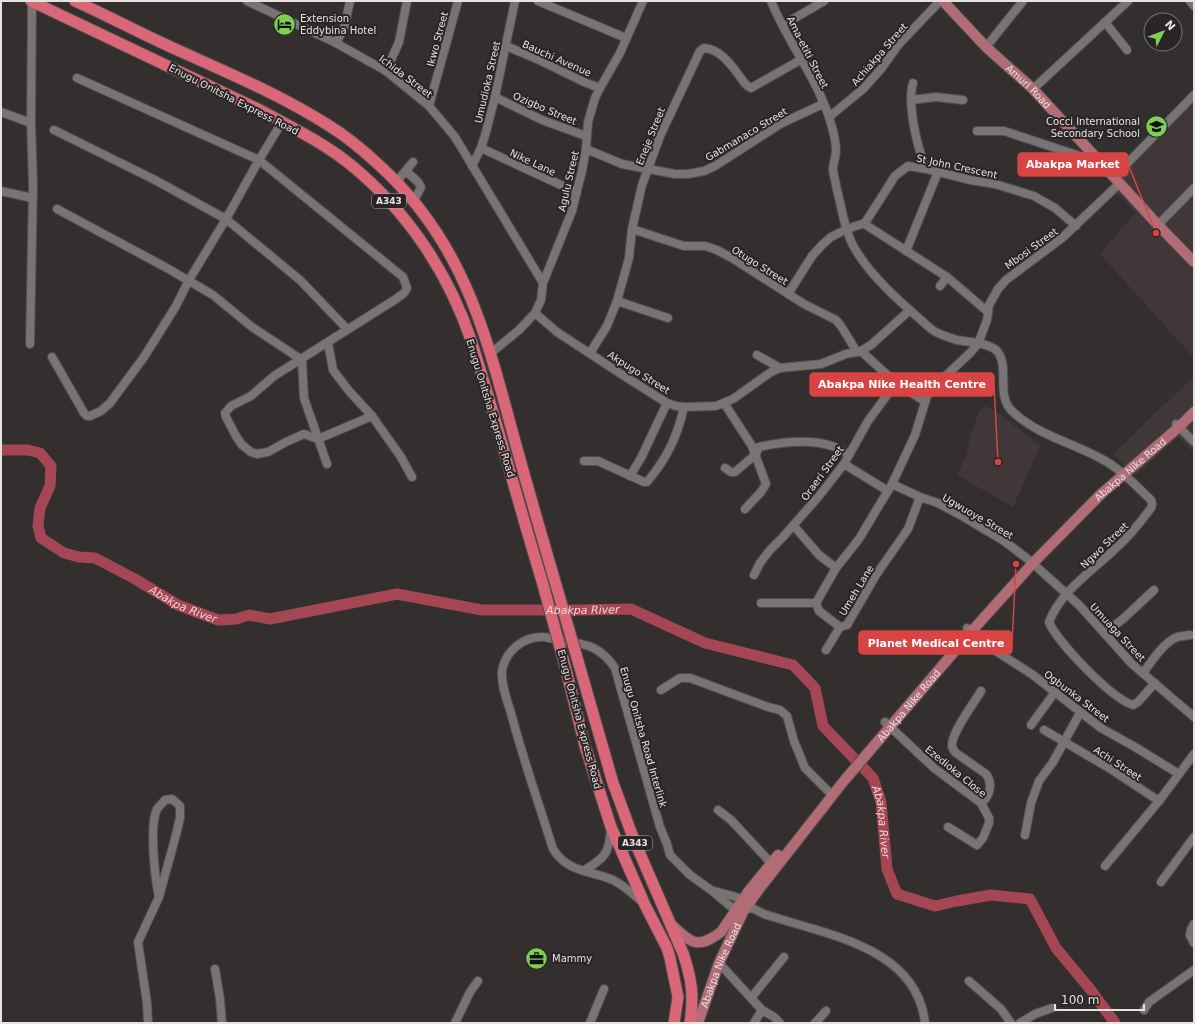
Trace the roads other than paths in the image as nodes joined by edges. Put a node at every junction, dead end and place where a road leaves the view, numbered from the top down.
1 (31, 1) edge
2 (247, 1) edge
3 (350, 1) edge
4 (407, 1) edge
5 (458, 1) edge
6 (515, 1) edge
7 (538, 1) edge
8 (643, 1) edge
9 (771, 1) edge
10 (824, 1) edge
11 (940, 1) edge
12 (943, 1) edge
13 (1023, 1) edge
14 (1128, 1) edge
15 (1190, 1) edge
16 (80, 2) edge
17 (1194, 6) edge
18 (1105, 22) junction
19 (783, 25) junction
20 (626, 38) junction
21 (336, 43) junction
22 (506, 46) junction
23 (986, 47) junction
24 (1127, 50) dead end
25 (802, 59) junction
26 (386, 71) junction
27 (76, 78) dead end
28 (914, 83) dead end
29 (600, 88) junction
30 (1033, 89) junction
31 (1194, 95) edge
32 (495, 97) junction
33 (911, 100) junction
34 (963, 100) dead end
35 (823, 104) junction
36 (429, 106) junction
37 (1, 112) edge
38 (829, 117) junction
39 (282, 122) junction
40 (31, 123) junction
41 (54, 130) dead end
42 (977, 131) dead end
43 (586, 136) junction
44 (481, 148) junction
45 (586, 149) junction
46 (259, 160) junction
47 (413, 162) dead end
48 (472, 166) junction
49 (1104, 166) junction
50 (648, 168) junction
51 (927, 169) junction
52 (406, 171) junction
53 (938, 172) junction
54 (1117, 180) junction
55 (397, 181) junction
56 (1194, 188) edge
57 (1, 191) edge
58 (576, 192) junction
59 (32, 198) junction
60 (414, 201) junction
61 (56, 209) dead end
62 (226, 219) junction
63 (865, 223) junction
64 (1158, 225) junction
65 (1076, 226) junction
66 (632, 229) junction
67 (847, 229) junction
68 (906, 251) junction
69 (1194, 262) edge
70 (947, 277) junction
71 (189, 280) junction
72 (543, 283) junction
73 (940, 286) dead end
74 (788, 294) junction
75 (617, 301) junction
76 (910, 310) junction
77 (535, 312) junction
78 (988, 312) junction
79 (668, 318) dead end
80 (347, 329) junction
81 (328, 343) junction
82 (30, 344) dead end
83 (978, 344) junction
84 (859, 352) junction
85 (490, 353) junction
86 (590, 354) junction
87 (757, 355) dead end
88 (52, 358) dead end
89 (302, 360) junction
90 (780, 368) junction
91 (896, 383) junction
92 (924, 401) junction
93 (667, 402) junction
94 (724, 403) junction
95 (1194, 405) edge
96 (684, 407) junction
97 (1194, 412) edge
98 (372, 416) junction
99 (1177, 426) junction
100 (318, 439) junction
101 (1194, 442) edge
102 (756, 452) junction
103 (849, 454) junction
104 (584, 461) dead end
105 (328, 464) dead end
106 (844, 464) junction
107 (725, 468) dead end
108 (1122, 473) junction
109 (630, 476) junction
110 (412, 477) dead end
111 (890, 488) junction
112 (920, 497) junction
113 (745, 509) dead end
114 (794, 526) junction
115 (1031, 561) junction
116 (836, 568) junction
117 (754, 575) dead end
118 (1154, 590) dead end
119 (1067, 593) junction
120 (761, 603) dead end
121 (816, 603) junction
122 (840, 626) junction
123 (969, 630) junction
124 (1105, 633) junction
125 (1190, 635) dead end
126 (826, 650) dead end
127 (1143, 673) junction
128 (1155, 683) junction
129 (661, 690) dead end
130 (981, 691) dead end
131 (1055, 692) junction
132 (1080, 713) junction
133 (1194, 717) edge
134 (888, 724) junction
135 (1032, 725) dead end
136 (1044, 730) dead end
137 (1065, 742) junction
138 (1194, 754) edge
139 (1179, 774) junction
140 (830, 793) junction
141 (1159, 801) junction
142 (981, 803) junction
143 (718, 810) dead end
144 (611, 827) junction
145 (948, 827) dead end
146 (1025, 835) dead end
147 (1194, 837) edge
148 (771, 863) junction
149 (1105, 866) dead end
150 (584, 871) junction
151 (1161, 882) dead end
152 (159, 896) junction
153 (645, 905) junction
154 (743, 908) junction
155 (669, 922) junction
156 (1194, 924) edge
157 (1193, 937) edge
158 (784, 957) dead end
159 (719, 963) junction
160 (215, 969) dead end
161 (1194, 970) edge
162 (478, 981) dead end
163 (969, 981) dead end
164 (604, 989) dead end
165 (751, 998) junction
166 (1052, 1008) dead end
167 (762, 1010) junction
168 (1144, 1010) dead end
169 (826, 1012) dead end
170 (148, 1023) edge
171 (222, 1023) edge
172 (455, 1023) edge
173 (590, 1023) edge
174 (674, 1023) edge
175 (690, 1023) edge
176 (698, 1023) edge
177 (754, 1023) edge
178 (780, 1023) edge
179 (815, 1023) edge
180 (925, 1023) edge
181 (1011, 1023) edge
182 (1020, 1023) edge

1 - 39 highway, Enugu Onitsha Express Road / A343
1 - 40 street
2 - 21 street, Ichida Street
3 - 21 street
4 - 26 street
5 - 36 street, Ikwo Street
6 - 22 street, Umudioka Street
7 - 20 street
8 - 20 street, Agulu Street
9 - 19 street, Ama-etiti Street
10 - 19 street
11 - 38 street, Achiakpa Street
12 - 23 main road, Amuri Road
13 - 23 street
14 - 18 street
15 - 17 street
16 - 55 highway, Enugu Onitsha Express Road / A343
18 - 24 street
18 - 30 street
19 - 25 street, Ama-etiti Street
20 - 29 street, Agulu Street
21 - 26 street, Ichida Street
22 - 29 street, Bauchi Avenue
22 - 32 street, Umudioka Street
23 - 30 main road, Amuri Road
25 - 35 street, Ama-etiti Street
25 - 50 street, Eneje Street
26 - 36 street, Ichida Street
27 - 46 street
28 - 33 street
29 - 43 street, Agulu Street
30 - 49 main road, Amuri Road
31 - 54 street, Mbosi Street
32 - 43 street, Ozigbo Street
32 - 44 street, Umudioka Street
33 - 34 street
33 - 51 street
35 - 38 street, Ama-etiti Street
35 - 50 street, Gabmanaco Street
36 - 48 street, Ichida Street
37 - 40 street
38 - 67 street, Ama-etiti Street
39 - 46 street
39 - 144 highway, Enugu Onitsha Express Road / A343, bridge
40 - 59 street
41 - 62 street
42 - 49 street
43 - 45 street, Agulu Street
44 - 48 street, Umudioka Street
44 - 58 street, Nike Lane
45 - 50 street, Gabmanaco Street
45 - 58 street, Agulu Street
46 - 62 street
46 - 80 street
47 - 52 street
48 - 72 street, Ichida Street
49 - 54 main road, Amuri Road
50 - 66 street, Eneje Street
51 - 53 street, St John Crescent
51 - 63 street, St John Crescent
52 - 55 street
52 - 60 street
53 - 65 street, St John Crescent
53 - 68 street
54 - 64 main road, Amuri Road
54 - 65 street, Mbosi Street
55 - 60 highway, Enugu Onitsha Express Road / A343
56 - 64 street
57 - 59 street
58 - 72 street, Agulu Street
59 - 82 street
60 - 85 highway, Enugu Onitsha Express Road / A343
61 - 71 street
62 - 71 street
62 - 80 street
63 - 67 street
63 - 68 street
64 - 69 main road, Amuri Road
65 - 78 street, Mbosi Street
66 - 74 street, Otugo Street
66 - 75 street, Eneje Street
67 - 74 street
67 - 76 street, Ama-etiti Street
68 - 70 street
70 - 73 street
70 - 78 street
71 - 88 street
71 - 89 street
72 - 77 street, Agulu Street
74 - 84 street, Otugo Street
75 - 79 street
75 - 86 street, Eneje Street
76 - 83 street, Ama-etiti Street
76 - 84 street, Akpugo Street
77 - 85 street, Agulu Street
77 - 86 street, Akpugo Street
78 - 83 street, Mbosi Street
80 - 81 street
81 - 89 street
81 - 98 street
83 - 92 street
83 - 108 street, Ama-etiti Street
84 - 90 street, Akpugo Street
84 - 91 street, Otugo Street
85 - 155 highway, Enugu Onitsha Express Road / A343, bridge
86 - 93 street, Akpugo Street
87 - 90 street
89 - 100 street
89 - 100 street
90 - 94 street, Akpugo Street
91 - 92 street, Otugo Street
91 - 103 street, Oraeri Street
92 - 111 street
93 - 96 street, Akpugo Street
93 - 109 street
94 - 96 street, Akpugo Street
94 - 102 street
95 - 99 main road, Abakpa Nike Road
96 - 109 street
97 - 99 main road, Abakpa Nike Road
98 - 100 street
98 - 110 street
99 - 101 street
99 - 108 main road, Abakpa Nike Road
100 - 105 street
102 - 103 street
102 - 107 street
102 - 113 street
103 - 106 street, Oraeri Street
104 - 109 street
106 - 111 street, Ugwuoye Street
106 - 114 street, Oraeri Street
108 - 115 main road, Abakpa Nike Road
108 - 119 street, Ngwo Street
111 - 112 street, Ugwuoye Street
111 - 116 street
112 - 115 street, Ugwuoye Street
112 - 122 street, Umeh Lane
114 - 116 street
114 - 117 street, Oraeri Street
115 - 119 street, Umuaga Street
115 - 123 main road, Abakpa Nike Road
116 - 121 street
118 - 124 street
119 - 124 street, Umuaga Street
119 - 128 street
120 - 121 street
121 - 122 street, Umeh Lane
122 - 126 street
123 - 131 street, Ogbunka Street
123 - 134 main road, Abakpa Nike Road
124 - 127 street, Umuaga Street
125 - 127 street
127 - 128 street, Umuaga Street
128 - 133 street, Umuaga Street
129 - 140 street
130 - 142 street
131 - 132 street, Ogbunka Street
131 - 135 street
132 - 137 street
132 - 139 street, Ogbunka Street
134 - 140 main road, Abakpa Nike Road
134 - 142 street, Ezedioka Close
136 - 137 street, Achi Street
137 - 141 street, Achi Street
137 - 146 street
138 - 139 street
139 - 141 street
140 - 148 main road, Abakpa Nike Road
140 - 154 main road, Abakpa Nike Road
141 - 149 street
142 - 145 street, Ezedioka Close
143 - 148 street
144 - 150 street
144 - 153 highway, Enugu Onitsha Express Road / A343
147 - 151 street
148 - 154 main road, Abakpa Nike Road
150 - 153 street, Enugu Onitsha Road Interlink
150 - 154 street, Enugu Onitsha Road Interlink
152 - 152 street
152 - 170 street
153 - 174 highway, Enugu Onitsha Express Road / A343
154 - 155 main road
154 - 159 main road, Abakpa Nike Road
154 - 180 street, Enugu Onitsha Road Interlink
155 - 175 highway, Enugu Onitsha Express Road / A343
156 - 157 street
158 - 165 street
159 - 165 street
159 - 176 main road, Abakpa Nike Road
160 - 171 street
161 - 168 street
162 - 172 street
163 - 181 street
164 - 173 street
165 - 167 street
166 - 182 street
167 - 177 street
167 - 178 street
169 - 179 street

